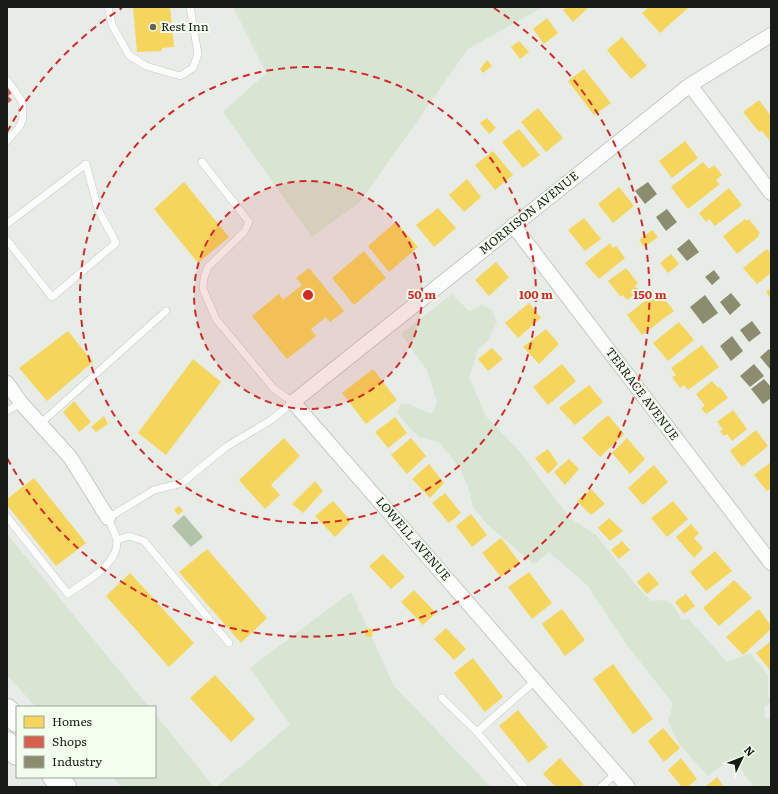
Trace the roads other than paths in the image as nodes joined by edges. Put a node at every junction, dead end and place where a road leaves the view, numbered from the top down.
1 (108, 7) edge
2 (190, 7) edge
3 (771, 35) edge
4 (7, 80) edge
5 (690, 85) junction
6 (7, 141) edge
7 (202, 162) dead end
8 (771, 193) edge
9 (7, 224) edge
10 (514, 225) junction
11 (7, 240) edge
12 (166, 310) dead end
13 (7, 383) edge
14 (294, 402) junction
15 (21, 403) junction
16 (7, 411) edge
17 (41, 423) junction
18 (7, 516) edge
19 (108, 518) junction
20 (117, 540) junction
21 (771, 563) edge
22 (229, 643) dead end
23 (536, 680) junction
24 (442, 698) dead end
25 (7, 710) edge
26 (16, 720) edge
27 (477, 732) junction
28 (7, 743) edge
29 (16, 753) edge
30 (616, 773) junction
31 (55, 778) edge
32 (65, 787) edge
33 (524, 787) edge
34 (600, 787) edge
35 (628, 787) edge

1 - 2 lane
3 - 5 street, MORRISON AVENUE
4 - 6 lane
5 - 8 street
5 - 10 street, MORRISON AVENUE
7 - 14 lane, LOWELL AVENUE
9 - 11 lane
10 - 14 street, MORRISON AVENUE
10 - 21 street, TERRACE AVENUE
12 - 17 lane
13 - 15 street
14 - 19 lane
14 - 23 street, LOWELL AVENUE
15 - 16 lane
15 - 17 street
17 - 19 street
18 - 20 lane
19 - 20 lane
20 - 22 lane
23 - 27 lane
23 - 30 street, LOWELL AVENUE
24 - 27 lane
25 - 26 main road
27 - 33 lane
28 - 29 main road
30 - 34 lane
30 - 35 street, LOWELL AVENUE
31 - 32 main road

